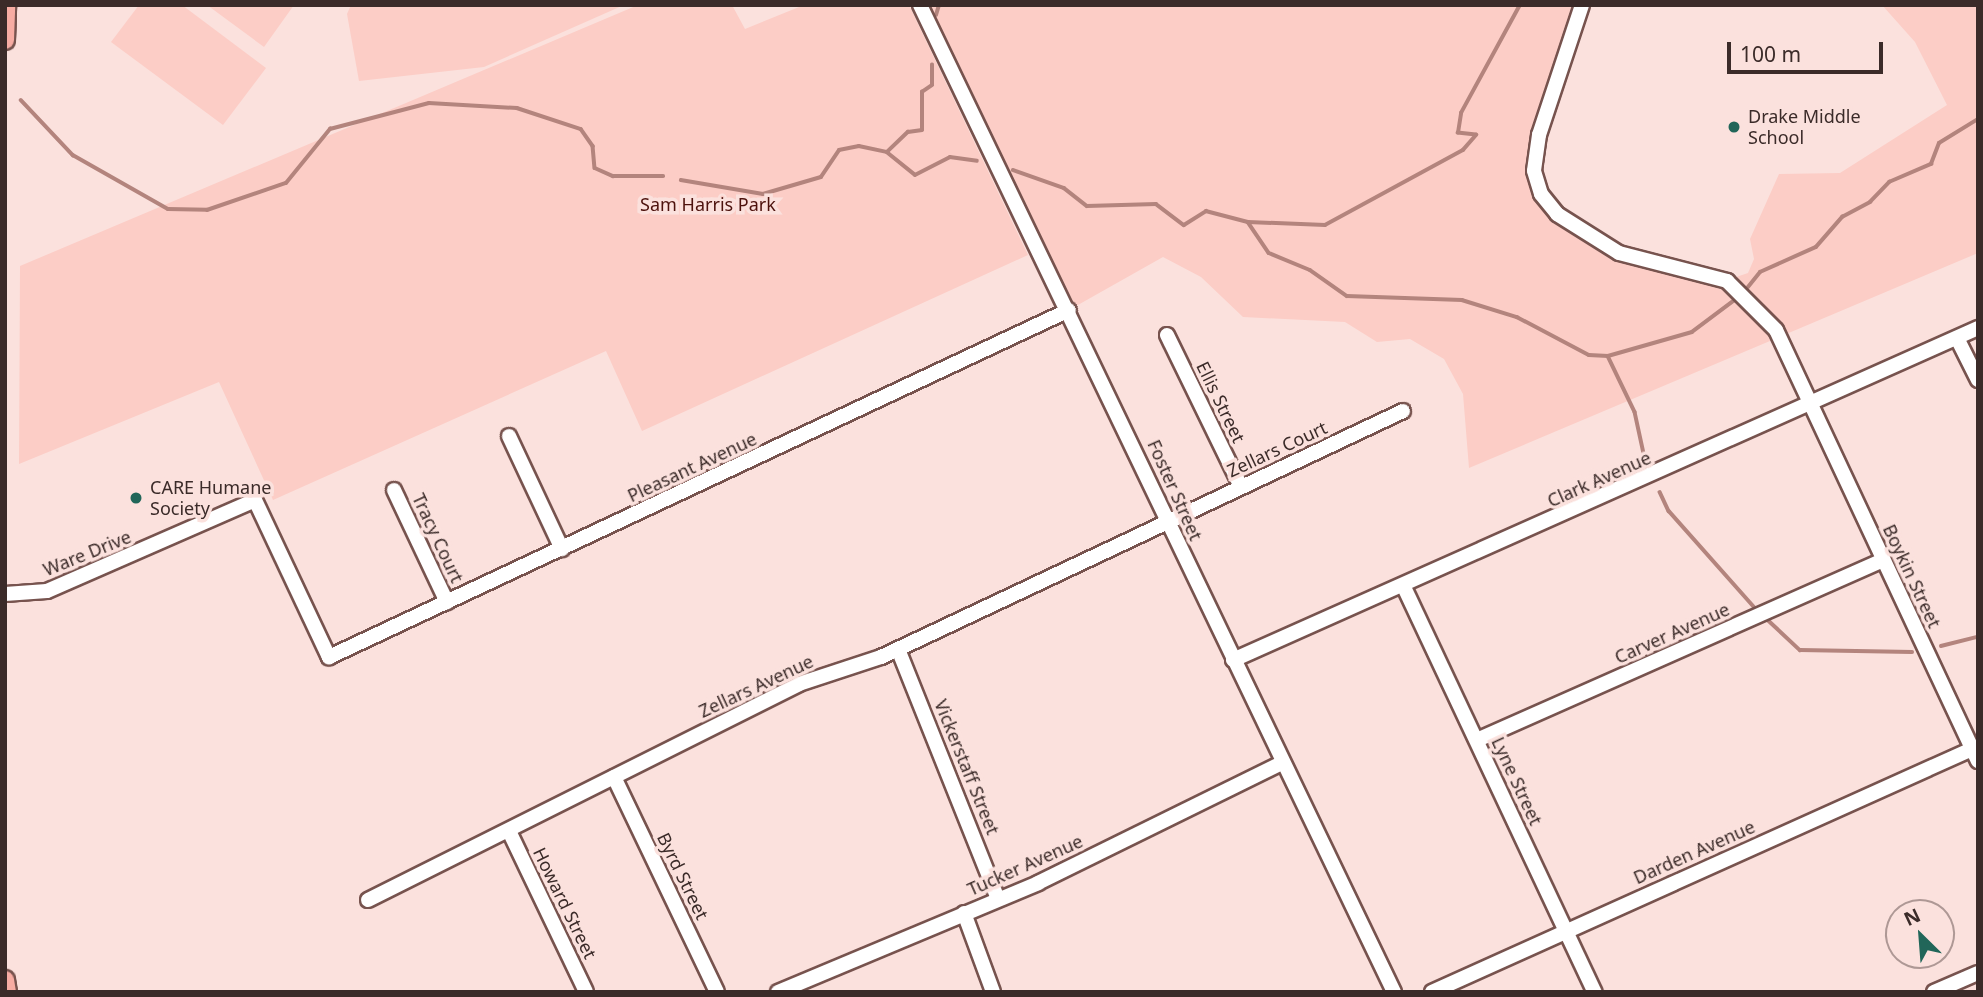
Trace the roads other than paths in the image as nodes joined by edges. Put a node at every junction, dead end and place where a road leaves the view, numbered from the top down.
1 (6, 5) edge
2 (920, 5) edge
3 (1582, 5) edge
4 (5, 40) edge
5 (1069, 310) junction
6 (1978, 328) edge
7 (1167, 335) dead end
8 (1957, 338) junction
9 (1978, 380) edge
10 (1812, 406) junction
11 (1403, 411) dead end
12 (509, 436) dead end
13 (1241, 487) junction
14 (394, 490) dead end
15 (1167, 521) junction
16 (562, 549) junction
17 (1883, 560) junction
18 (1404, 587) junction
19 (5, 594) edge
20 (447, 602) junction
21 (898, 649) junction
22 (330, 657) joint
23 (1233, 660) junction
24 (1477, 740) junction
25 (1975, 755) edge
26 (1282, 763) junction
27 (614, 777) junction
28 (509, 831) junction
29 (998, 899) junction
30 (368, 900) dead end
31 (964, 913) junction
32 (1566, 931) junction
33 (1978, 973) edge
34 (5, 980) edge
35 (7, 992) edge
36 (586, 992) edge
37 (717, 992) edge
38 (778, 992) edge
39 (993, 992) edge
40 (1394, 992) edge
41 (1433, 992) edge
42 (1595, 992) edge
43 (1934, 992) edge

1 - 4 main road
2 - 5 street, Foster Street
3 - 10 street, Boykin Street
5 - 15 street, Foster Street
5 - 16 street, Pleasant Avenue
6 - 8 street, Clark Avenue
7 - 13 street, Ellis Street
8 - 9 street
8 - 10 street, Clark Avenue
10 - 17 street, Boykin Street
10 - 18 street, Clark Avenue
11 - 13 street, Zellars Court
12 - 16 street
13 - 15 street, Zellars Court
14 - 20 street, Tracy Court
15 - 21 street, Zellars Avenue
15 - 23 street, Foster Street
16 - 20 street, Pleasant Avenue
17 - 24 street, Carver Avenue
17 - 25 street, Boykin Street
18 - 23 street, Clark Avenue
18 - 24 street, Lyne Street
19 - 22 street, Ware Drive
20 - 22 street, Pleasant Avenue
21 - 27 street, Zellars Avenue
21 - 29 street, Vickerstaff Street
23 - 26 street, Foster Street
24 - 32 street, Lyne Street
25 - 32 street, Darden Avenue
26 - 29 street, Tucker Avenue
26 - 40 street, Foster Street
27 - 28 street, Zellars Avenue
27 - 37 street, Byrd Street
28 - 30 street, Zellars Avenue
28 - 36 street, Howard Street
29 - 31 street, Tucker Avenue
31 - 38 street, Tucker Avenue
31 - 39 street
32 - 41 street, Darden Avenue
32 - 42 street, Lyne Street
33 - 43 street
34 - 35 main road

